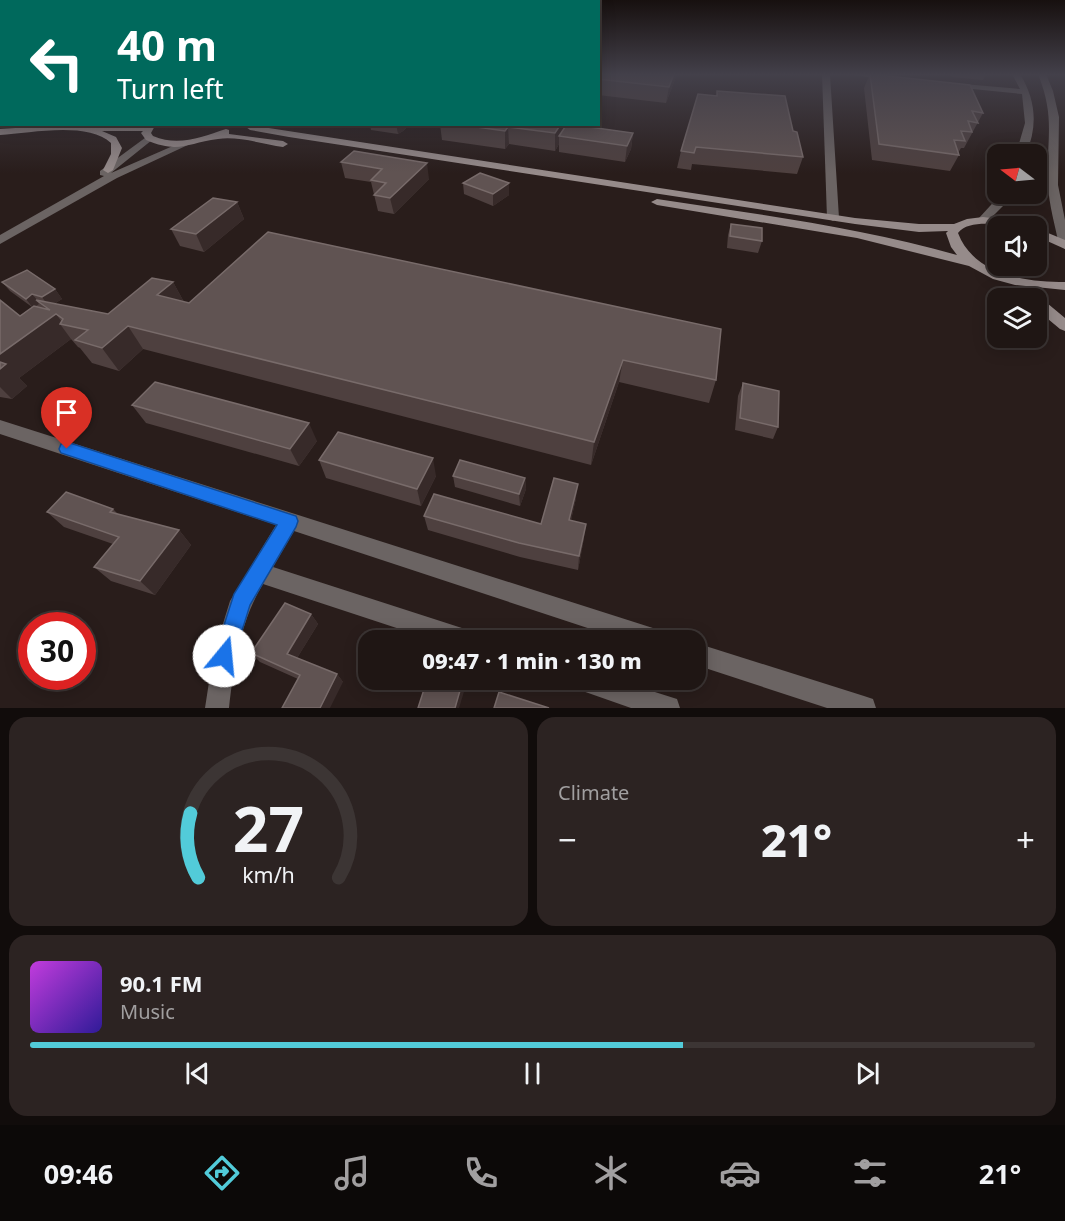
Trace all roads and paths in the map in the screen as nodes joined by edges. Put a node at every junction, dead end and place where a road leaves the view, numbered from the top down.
1 (828, 107) edge
2 (1028, 107) edge
3 (1061, 107) edge
4 (234, 126) edge
5 (250, 126) edge
6 (78, 128) junction
7 (150, 130) edge
8 (0, 132) edge
9 (218, 136) junction
10 (185, 144) junction
11 (1025, 144) edge
12 (108, 170) junction
13 (83, 190) junction
14 (999, 204) edge
15 (833, 218) junction
16 (983, 220) junction
17 (987, 221) edge
18 (956, 227) junction
19 (1047, 236) edge
20 (0, 240) edge
21 (1065, 245) edge
22 (975, 264) junction
23 (1006, 279) junction
24 (1065, 286) edge
25 (1018, 288) edge
26 (1047, 310) edge
27 (1065, 326) edge
28 (0, 427) edge
29 (290, 521) junction
30 (258, 572) junction
31 (435, 630) edge
32 (625, 630) edge
33 (706, 657) edge
34 (603, 690) edge
35 (627, 701) edge
36 (217, 708) edge
37 (668, 708) edge
38 (864, 708) edge

1 - 15 street
2 - 11 street
3 - 21 street
4 - 9 street
5 - 15 street
6 - 7 street
6 - 8 street
6 - 12 street
7 - 10 street
7 - 12 street
9 - 10 street
9 - 22 street
10 - 13 street
12 - 13 street
13 - 20 street
14 - 16 street
15 - 18 street
16 - 17 street
16 - 18 street
18 - 22 street
19 - 21 street
22 - 23 street
23 - 24 street
23 - 25 street
26 - 27 street
28 - 29 street
29 - 30 street
29 - 32 street
30 - 31 street
30 - 36 street
33 - 38 street
34 - 35 street
35 - 37 street

